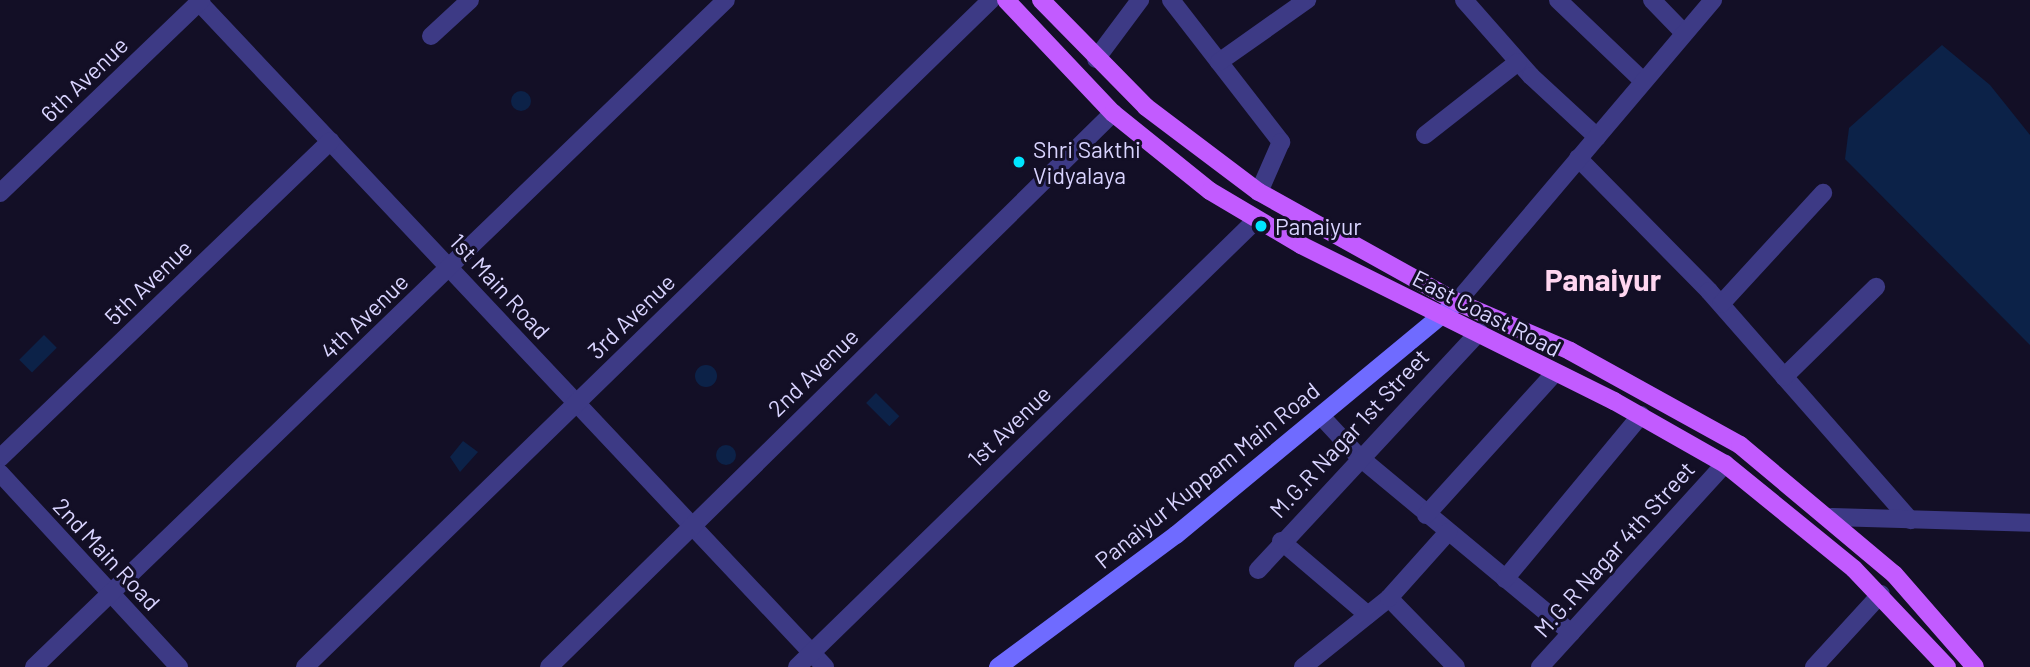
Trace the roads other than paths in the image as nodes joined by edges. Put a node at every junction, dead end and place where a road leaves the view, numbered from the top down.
1 (470, 0) edge
2 (726, 0) edge
3 (991, 0) edge
4 (1006, 0) edge
5 (1041, 0) edge
6 (1140, 0) edge
7 (1307, 0) edge
8 (1464, 0) edge
9 (1558, 0) edge
10 (1652, 0) edge
11 (1713, 0) edge
12 (199, 1) edge
13 (1170, 3) edge
14 (1684, 33) junction
15 (431, 36) dead end
16 (1096, 59) junction
17 (1219, 62) junction
18 (1518, 62) junction
19 (1643, 81) junction
20 (1113, 113) junction
21 (1425, 135) dead end
22 (1597, 137) junction
23 (330, 141) junction
24 (1578, 158) junction
25 (1259, 191) junction
26 (0, 193) edge
27 (1823, 193) dead end
28 (1256, 220) junction
29 (449, 268) junction
30 (1876, 287) dead end
31 (1457, 302) junction
32 (1721, 304) junction
33 (1442, 316) junction
34 (1479, 332) junction
35 (1553, 375) junction
36 (1784, 377) junction
37 (576, 403) junction
38 (1641, 415) junction
39 (1321, 416) junction
40 (1357, 456) junction
41 (0, 458) edge
42 (1725, 464) junction
43 (0, 473) edge
44 (1426, 515) junction
45 (1832, 517) junction
46 (1910, 520) junction
47 (2030, 523) edge
48 (691, 524) junction
49 (1448, 532) junction
50 (1281, 541) junction
51 (1258, 570) dead end
52 (1505, 579) junction
53 (110, 593) junction
54 (1881, 594) junction
55 (1389, 598) junction
56 (1368, 615) junction
57 (1571, 633) junction
58 (812, 653) junction
59 (34, 667) edge
60 (179, 667) edge
61 (305, 667) edge
62 (549, 667) edge
63 (797, 667) edge
64 (825, 667) edge
65 (998, 667) edge
66 (1303, 667) edge
67 (1456, 667) edge
68 (1540, 667) edge
69 (1814, 667) edge
70 (1947, 667) edge
71 (1975, 667) edge

1 - 15 street
2 - 29 street, 4th Avenue
3 - 37 street, 3rd Avenue
4 - 20 main road, East Coast Road
5 - 16 main road, East Coast Road
6 - 16 street
7 - 17 street
8 - 18 street
9 - 19 street
10 - 14 street
11 - 14 street
12 - 23 street, 1st Main Road
12 - 26 street, 6th Avenue
13 - 17 street
14 - 19 street
16 - 25 main road, East Coast Road
17 - 25 street
18 - 21 street
18 - 22 street
19 - 22 street
20 - 28 main road, East Coast Road
20 - 48 street, 2nd Avenue
22 - 24 street
23 - 29 street, 1st Main Road
23 - 41 street, 5th Avenue
24 - 31 street
24 - 32 street
25 - 31 main road, East Coast Road
27 - 32 street
28 - 33 main road, East Coast Road
28 - 58 street, 1st Avenue
29 - 37 street, 1st Main Road
29 - 53 street, 4th Avenue
30 - 36 street
31 - 33 street, Panaiyur Kuppam Main Road
31 - 45 main road, East Coast Road
32 - 36 street
33 - 34 main road, East Coast Road
33 - 39 street, Panaiyur Kuppam Main Road
34 - 35 main road, East Coast Road
34 - 40 street, M.G.R Nagar 1st Street
35 - 38 main road, East Coast Road
35 - 44 street
36 - 46 street
37 - 48 street, 1st Main Road
37 - 61 street, 3rd Avenue
38 - 42 main road, East Coast Road
38 - 52 street
39 - 40 street
39 - 65 street, Panaiyur Kuppam Main Road
40 - 44 street
40 - 50 street, M.G.R Nagar 1st Street
42 - 54 main road, East Coast Road
42 - 57 street, M.G.R Nagar 4th Street
43 - 53 street, 2nd Main Road
44 - 49 street
45 - 46 street
45 - 71 main road, East Coast Road
46 - 47 street
48 - 58 street, 1st Main Road
48 - 62 street, 2nd Avenue
49 - 52 street
49 - 55 street
50 - 51 street, M.G.R Nagar 1st Street
50 - 56 street
52 - 57 street
53 - 59 street, 4th Avenue
53 - 60 street, 2nd Main Road
54 - 69 street
54 - 70 main road, East Coast Road
55 - 56 street
55 - 67 street
56 - 66 street
57 - 68 street, M.G.R Nagar 4th Street
58 - 63 street, 1st Avenue
58 - 64 street, 1st Main Road

